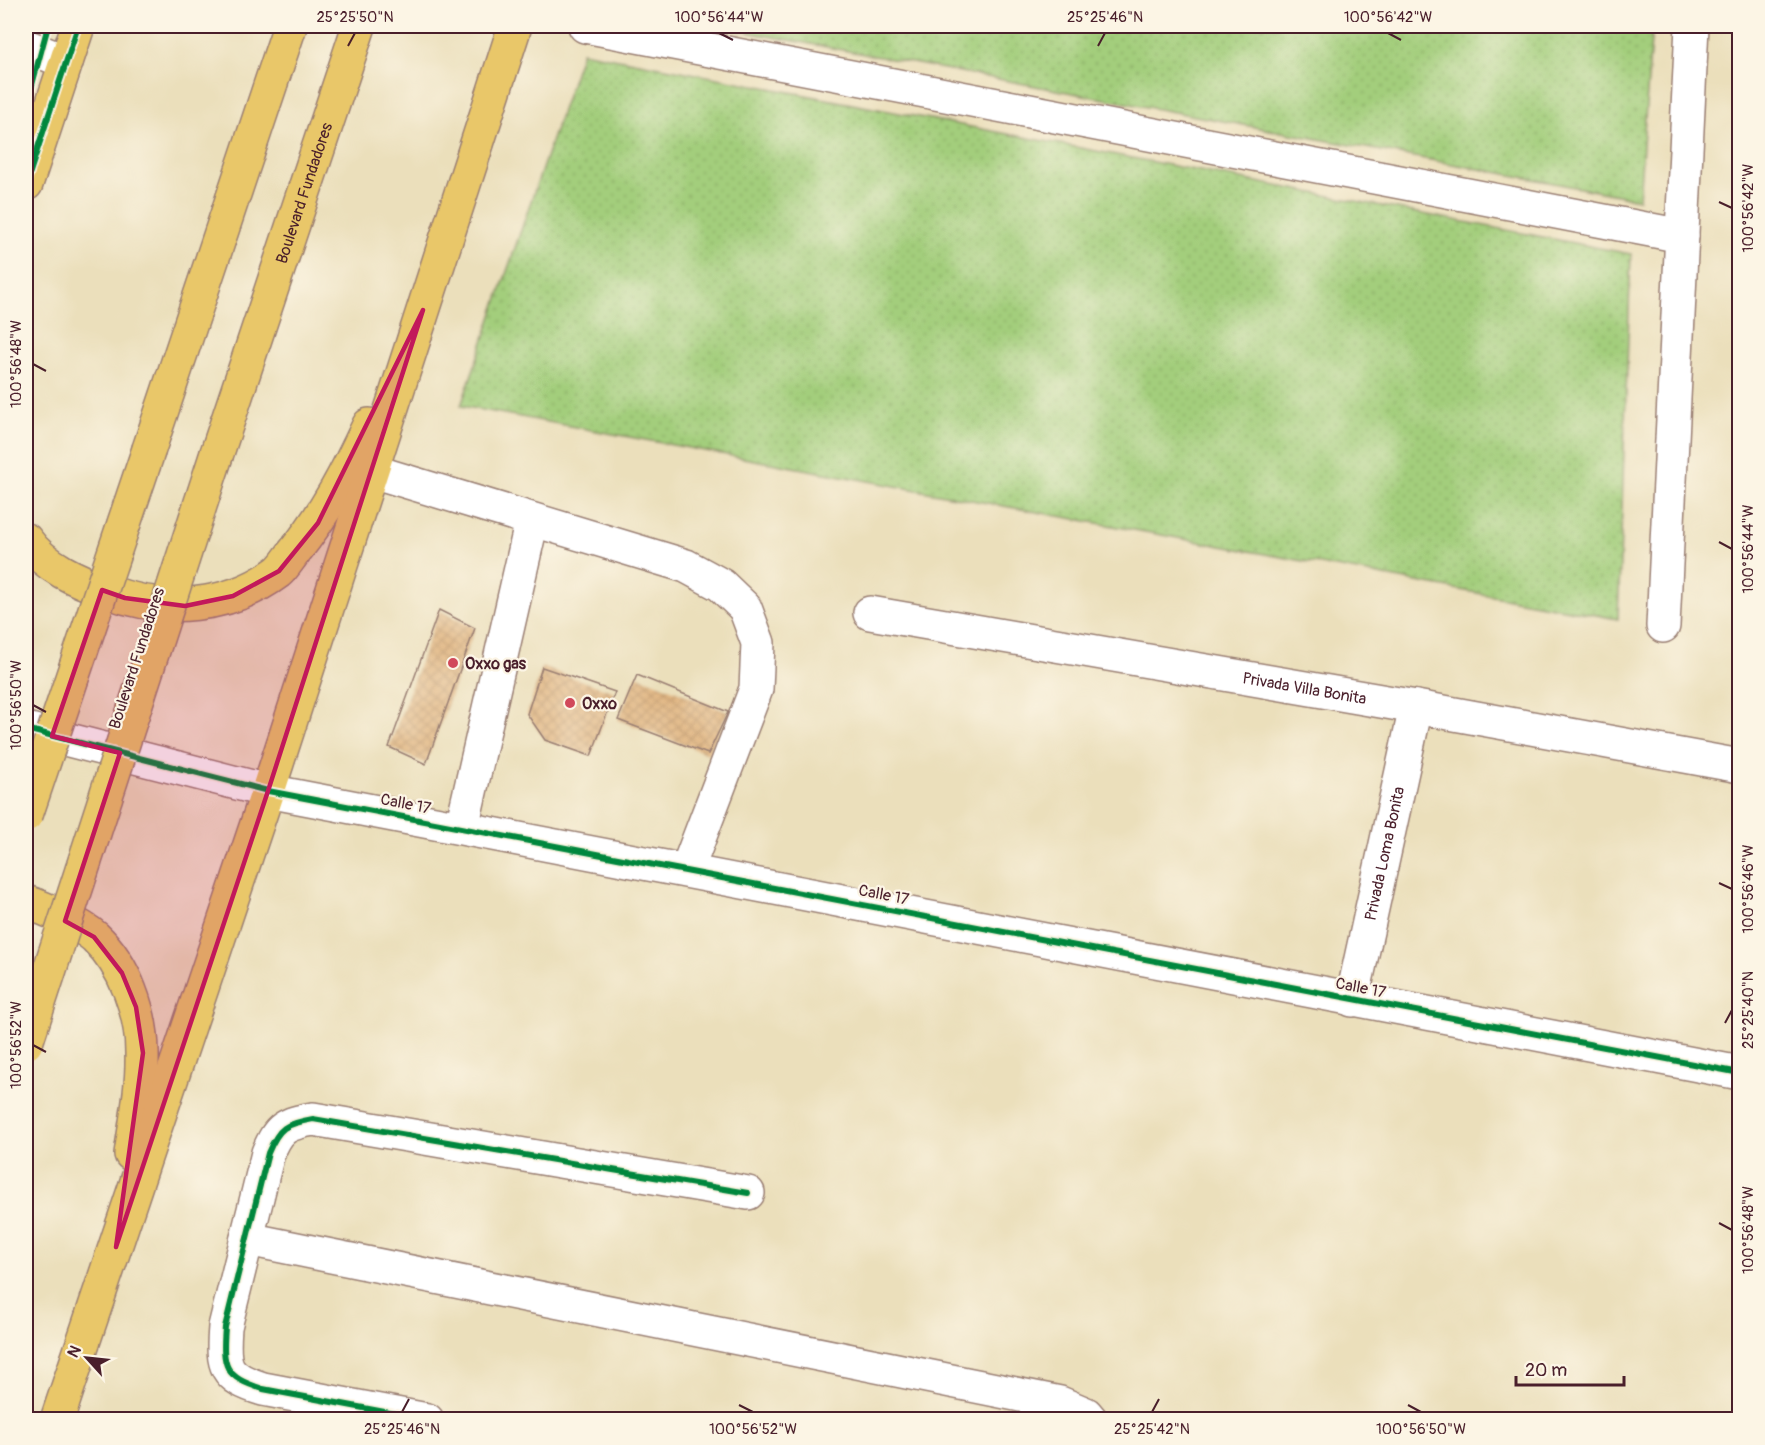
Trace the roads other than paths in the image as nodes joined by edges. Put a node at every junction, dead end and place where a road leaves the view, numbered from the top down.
1 (78, 26) edge
2 (290, 26) edge
3 (359, 26) edge
4 (515, 26) edge
5 (585, 26) edge
6 (1692, 26) edge
7 (26, 46) edge
8 (66, 62) junction
9 (26, 184) edge
10 (1682, 236) junction
11 (423, 310) junction
12 (372, 471) junction
13 (532, 520) junction
14 (26, 540) edge
15 (870, 613) dead end
16 (1663, 626) dead end
17 (1416, 707) junction
18 (26, 729) edge
19 (1740, 766) edge
20 (268, 791) junction
21 (26, 815) edge
22 (462, 827) junction
23 (687, 870) junction
24 (26, 902) edge
25 (1352, 1000) junction
26 (26, 1043) edge
27 (1740, 1073) edge
28 (748, 1193) dead end
29 (247, 1239) junction
30 (116, 1247) junction
31 (57, 1419) edge
32 (427, 1419) edge
33 (1091, 1419) edge

1 - 8 main road
2 - 21 main road, bridge
3 - 26 main road, Boulevard Fundadores, bridge
4 - 11 main road
5 - 10 street
6 - 10 street
7 - 8 street
8 - 9 main road
10 - 16 street
11 - 12 main road
11 - 14 main road
12 - 13 street
12 - 20 main road
13 - 22 street
13 - 23 street
15 - 17 street, Privada Villa Bonita
17 - 19 street, Privada Villa Bonita
17 - 25 street, Privada Loma Bonita
18 - 20 street, Calle 17
20 - 22 street, Calle 17
20 - 30 main road
22 - 23 street, Calle 17
23 - 25 street, Calle 17
24 - 30 main road
25 - 27 street, Calle 17
28 - 29 street
29 - 32 street
29 - 33 street
30 - 31 main road

